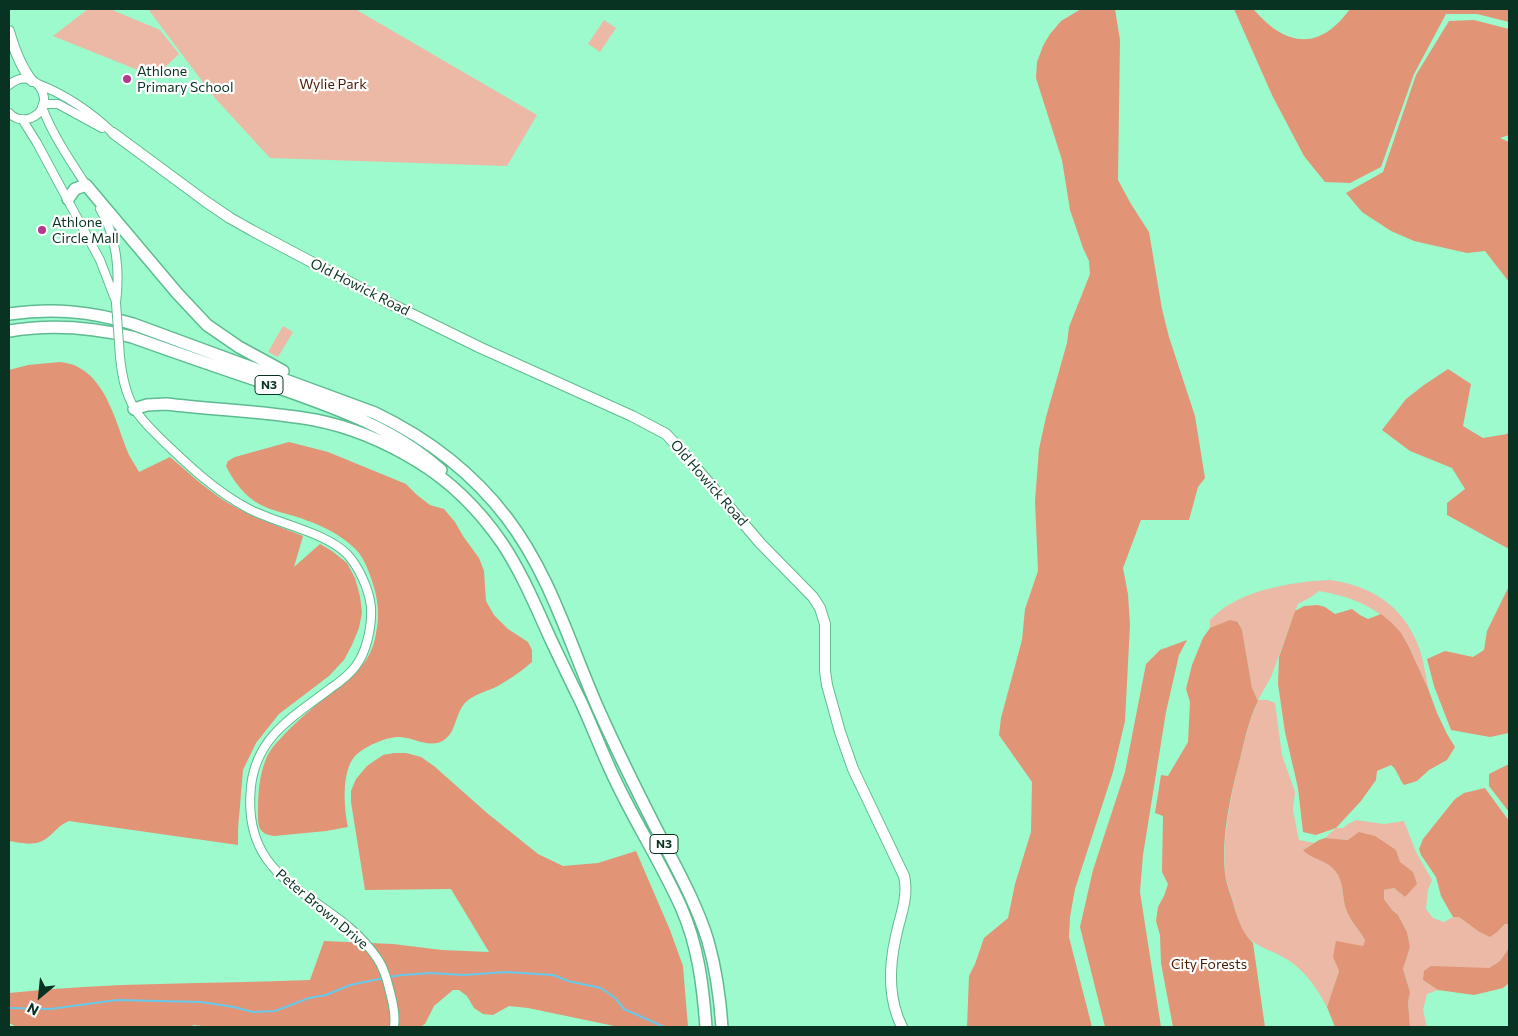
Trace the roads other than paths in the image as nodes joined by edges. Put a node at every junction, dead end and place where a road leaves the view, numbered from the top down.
1 (9, 31) edge
2 (34, 82) junction
3 (9, 85) edge
4 (43, 105) junction
5 (9, 115) edge
6 (22, 119) junction
7 (113, 133) junction
8 (86, 185) junction
9 (68, 199) junction
10 (116, 304) junction
11 (9, 314) edge
12 (9, 331) edge
13 (354, 404) junction
14 (134, 409) junction
15 (467, 498) junction
16 (394, 1027) edge
17 (706, 1027) edge
18 (722, 1027) edge
19 (902, 1027) edge

1 - 2 main road
2 - 3 street
2 - 4 street, Peter Brown Drive
2 - 7 street, Old Howick Road
4 - 6 street
4 - 7 street, Old Howick Road
4 - 8 street, Peter Brown Drive
5 - 6 street
6 - 9 street, Peter Brown Drive
7 - 19 main road, Old Howick Road
8 - 9 highway
8 - 10 street, Peter Brown Drive
8 - 13 highway
9 - 10 street, Peter Brown Drive
10 - 14 street, Peter Brown Drive, bridge
11 - 13 highway, N3
12 - 15 highway, N3
13 - 18 highway, N3
14 - 15 highway
14 - 16 street, Peter Brown Drive
15 - 17 highway, N3

